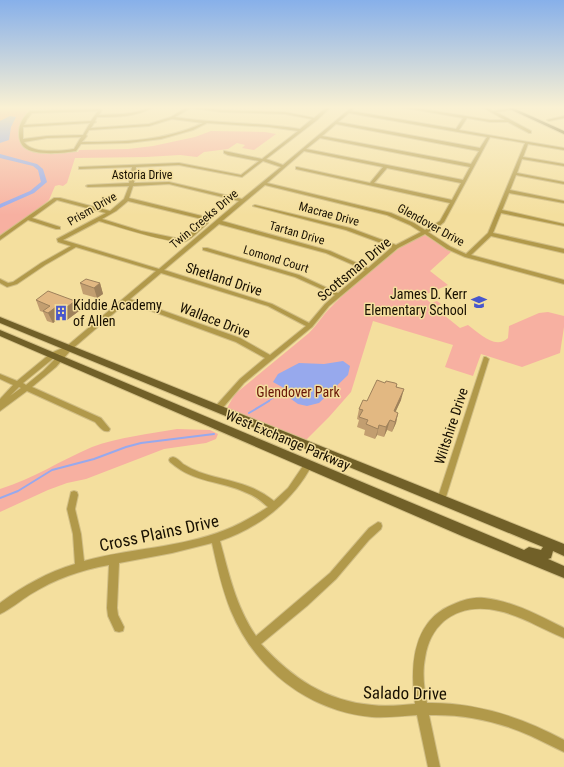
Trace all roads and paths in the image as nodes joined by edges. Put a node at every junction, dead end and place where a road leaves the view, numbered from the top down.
1 (23, 143) edge
2 (81, 143) joint
3 (111, 143) edge
4 (285, 143) edge
5 (312, 143) edge
6 (351, 143) edge
7 (441, 143) edge
8 (486, 143) edge
9 (527, 143) joint
10 (564, 149) edge
11 (303, 150) junction
12 (482, 150) junction
13 (225, 152) dead end
14 (522, 158) junction
15 (262, 161) junction
16 (564, 165) edge
17 (283, 166) junction
18 (386, 166) junction
19 (473, 166) junction
20 (134, 167) junction
21 (80, 168) dead end
22 (297, 168) dead end
23 (515, 174) junction
24 (464, 182) junction
25 (264, 183) junction
26 (564, 183) edge
27 (371, 184) junction
28 (130, 185) junction
29 (88, 186) dead end
30 (508, 191) junction
31 (127, 199) junction
32 (243, 201) junction
33 (453, 202) junction
34 (564, 202) edge
35 (255, 206) dead end
36 (499, 211) junction
37 (109, 212) junction
38 (29, 219) junction
39 (97, 219) junction
40 (218, 222) junction
41 (564, 225) edge
42 (58, 228) dead end
43 (425, 232) junction
44 (490, 234) junction
45 (0, 238) edge
46 (59, 241) joint
47 (74, 246) junction
48 (396, 247) junction
49 (205, 249) dead end
50 (564, 251) edge
51 (467, 256) junction
52 (369, 270) junction
53 (161, 271) junction
54 (0, 281) edge
55 (564, 282) edge
56 (339, 295) junction
57 (126, 300) junction
58 (0, 320) edge
59 (310, 326) junction
60 (0, 333) edge
61 (69, 348) junction
62 (57, 357) junction
63 (270, 358) junction
64 (486, 359) dead end
65 (0, 376) edge
66 (17, 384) junction
67 (28, 388) junction
68 (0, 404) edge
69 (0, 408) edge
70 (217, 409) junction
71 (106, 429) dead end
72 (316, 450) junction
73 (173, 460) dead end
74 (308, 465) junction
75 (74, 495) dead end
76 (441, 500) junction
77 (274, 507) junction
78 (378, 526) dead end
79 (466, 532) junction
80 (215, 539) junction
81 (549, 544) junction
82 (564, 550) edge
83 (114, 560) junction
84 (80, 567) junction
85 (564, 572) edge
86 (0, 609) edge
87 (119, 627) dead end
88 (564, 633) edge
89 (254, 644) junction
90 (422, 709) junction
91 (564, 746) edge
92 (434, 767) edge

1 - 2 street
2 - 3 street
4 - 15 street
5 - 11 street, Twin Creeks Drive
6 - 19 street
7 - 12 street
8 - 12 street, Scottsman Drive
9 - 10 street
9 - 14 street
11 - 17 street, Twin Creeks Drive
11 - 18 street
12 - 19 street, Scottsman Drive
13 - 15 street
14 - 16 street
14 - 23 street
15 - 17 street
15 - 20 street
17 - 25 street, Twin Creeks Drive
18 - 24 street
18 - 27 street
19 - 24 street, Scottsman Drive
20 - 21 street
20 - 28 street, Prism Drive
22 - 27 street
23 - 26 street
23 - 30 street
24 - 33 street, Scottsman Drive
25 - 32 street, Twin Creeks Drive
25 - 43 street, Glendover Drive
27 - 33 street
28 - 29 street, Astoria Drive
28 - 31 street, Prism Drive
28 - 32 street, Astoria Drive
30 - 34 street
30 - 36 street
31 - 37 street, Prism Drive
31 - 39 street
32 - 40 street, Twin Creeks Drive
33 - 43 street, Scottsman Drive
35 - 48 street, Macrae Drive
36 - 41 street
36 - 44 street
37 - 38 street
37 - 39 street, Prism Drive
38 - 42 street
38 - 45 street
39 - 46 street, Prism Drive
40 - 52 street, Tartan Drive
40 - 53 street, Twin Creeks Drive
43 - 48 street, Scottsman Drive
43 - 51 street, Glendover Drive
44 - 50 street
44 - 51 street
46 - 47 street, Shetland Drive
47 - 53 street, Shetland Drive
47 - 54 street
48 - 52 street, Scottsman Drive
49 - 56 street, Lomond Court
51 - 55 street, Glendover Drive
52 - 56 street, Scottsman Drive
53 - 57 street, Twin Creeks Drive
53 - 59 street, Shetland Drive
56 - 59 street, Scottsman Drive
57 - 61 street, Twin Creeks Drive
57 - 63 street, Wallace Drive
58 - 61 main road, West Exchange Parkway
59 - 63 street, Scottsman Drive
60 - 62 main road, West Exchange Parkway
61 - 62 street, Twin Creeks Drive
61 - 70 main road, West Exchange Parkway
62 - 66 street, Twin Creeks Drive
62 - 67 street, Twin Creeks Drive
62 - 74 main road, West Exchange Parkway
63 - 70 street, Scottsman Drive
64 - 76 street, Wiltshire Drive
65 - 66 street
66 - 67 street
66 - 68 street, Twin Creeks Drive
67 - 69 street, Twin Creeks Drive
67 - 71 street
70 - 72 main road, West Exchange Parkway
72 - 74 main road
72 - 76 main road, West Exchange Parkway
73 - 77 street
74 - 77 street, Cross Plains Drive
74 - 79 main road, West Exchange Parkway
75 - 84 street
76 - 81 main road, West Exchange Parkway
77 - 80 street, Cross Plains Drive
78 - 89 street
79 - 81 main road
79 - 85 main road, West Exchange Parkway
80 - 83 street, Cross Plains Drive
80 - 89 street, Salado Drive
81 - 82 main road, West Exchange Parkway
83 - 84 street, Cross Plains Drive
83 - 87 street
84 - 86 street, Cross Plains Drive
88 - 90 street
89 - 90 street, Salado Drive
90 - 91 street, Salado Drive
90 - 92 street

